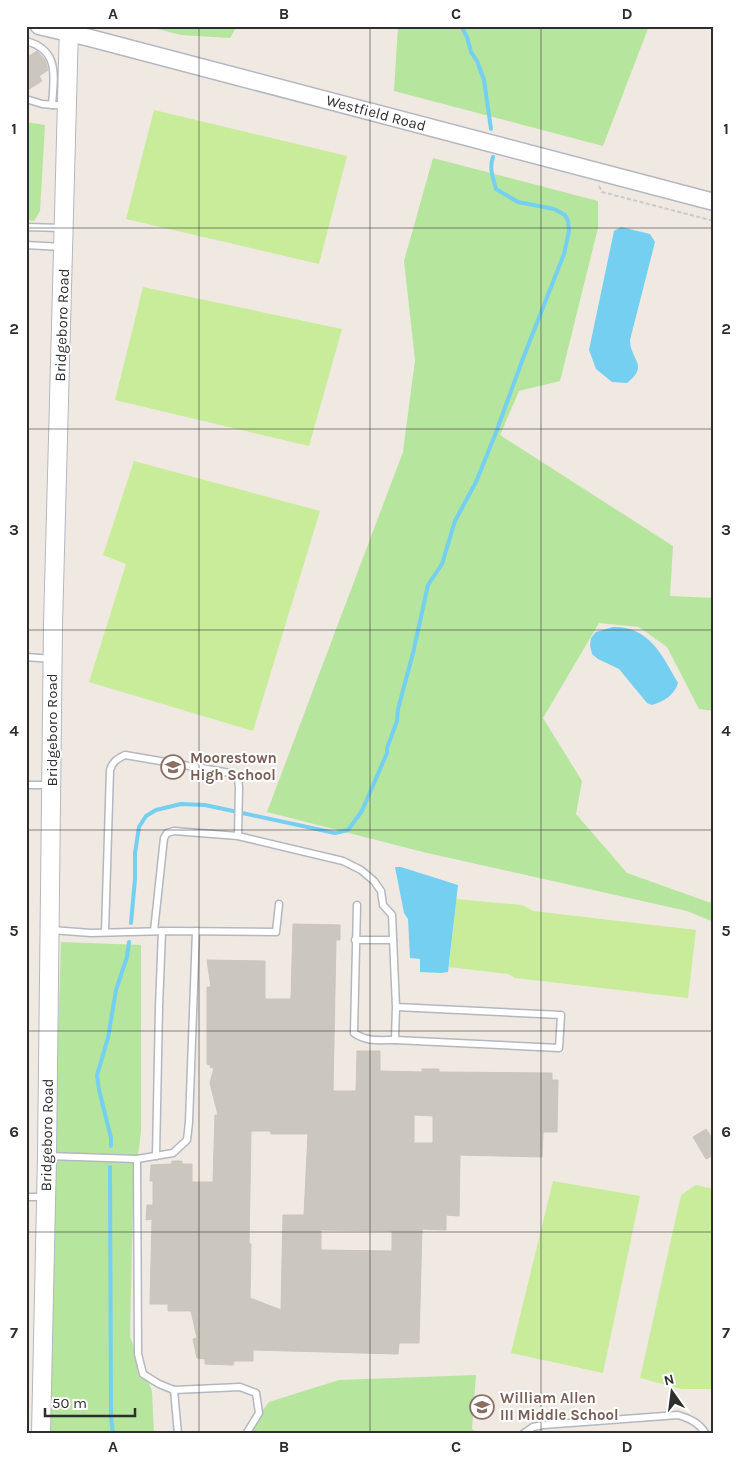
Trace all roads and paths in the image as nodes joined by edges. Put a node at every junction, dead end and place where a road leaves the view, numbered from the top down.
1 (39, 26) edge
2 (69, 30) edge
3 (26, 41) edge
4 (26, 99) edge
5 (59, 105) junction
6 (602, 192) dead end
7 (714, 202) edge
8 (714, 221) edge
9 (26, 226) edge
10 (64, 228) junction
11 (26, 245) edge
12 (64, 247) junction
13 (26, 657) edge
14 (53, 659) junction
15 (26, 785) edge
16 (52, 785) junction
17 (238, 836) junction
18 (278, 904) dead end
19 (357, 905) dead end
20 (50, 930) junction
21 (154, 931) junction
22 (162, 931) junction
23 (196, 931) junction
24 (105, 932) junction
25 (355, 940) junction
26 (393, 940) junction
27 (396, 1007) junction
28 (395, 1040) junction
29 (47, 1156) junction
30 (156, 1156) junction
31 (137, 1159) junction
32 (26, 1197) edge
33 (46, 1197) junction
34 (174, 1390) junction
35 (40, 1434) edge
36 (178, 1434) edge
37 (246, 1434) edge
38 (523, 1434) edge
39 (706, 1434) edge

1 - 2 street, Westfield Road
2 - 5 main road, Bridgeboro Road
2 - 7 street, Westfield Road
3 - 5 lane
4 - 5 lane
5 - 10 main road, Bridgeboro Road
6 - 8 path
9 - 10 lane
10 - 12 main road, Bridgeboro Road
11 - 12 lane
12 - 14 main road, Bridgeboro Road
13 - 14 lane
14 - 16 main road, Bridgeboro Road
15 - 16 lane
16 - 20 main road, Bridgeboro Road
17 - 21 lane
17 - 24 lane
17 - 26 lane
18 - 23 lane
19 - 25 lane
20 - 24 lane
20 - 29 main road, Bridgeboro Road
21 - 22 lane
21 - 24 lane
22 - 23 lane
22 - 30 lane
23 - 30 lane
25 - 26 lane
25 - 28 lane
26 - 27 lane
27 - 28 lane
27 - 28 lane
29 - 31 lane
29 - 33 main road, Bridgeboro Road
30 - 31 lane
31 - 34 lane
32 - 33 lane
33 - 35 main road, Bridgeboro Road
34 - 36 lane
34 - 37 lane
38 - 39 lane

